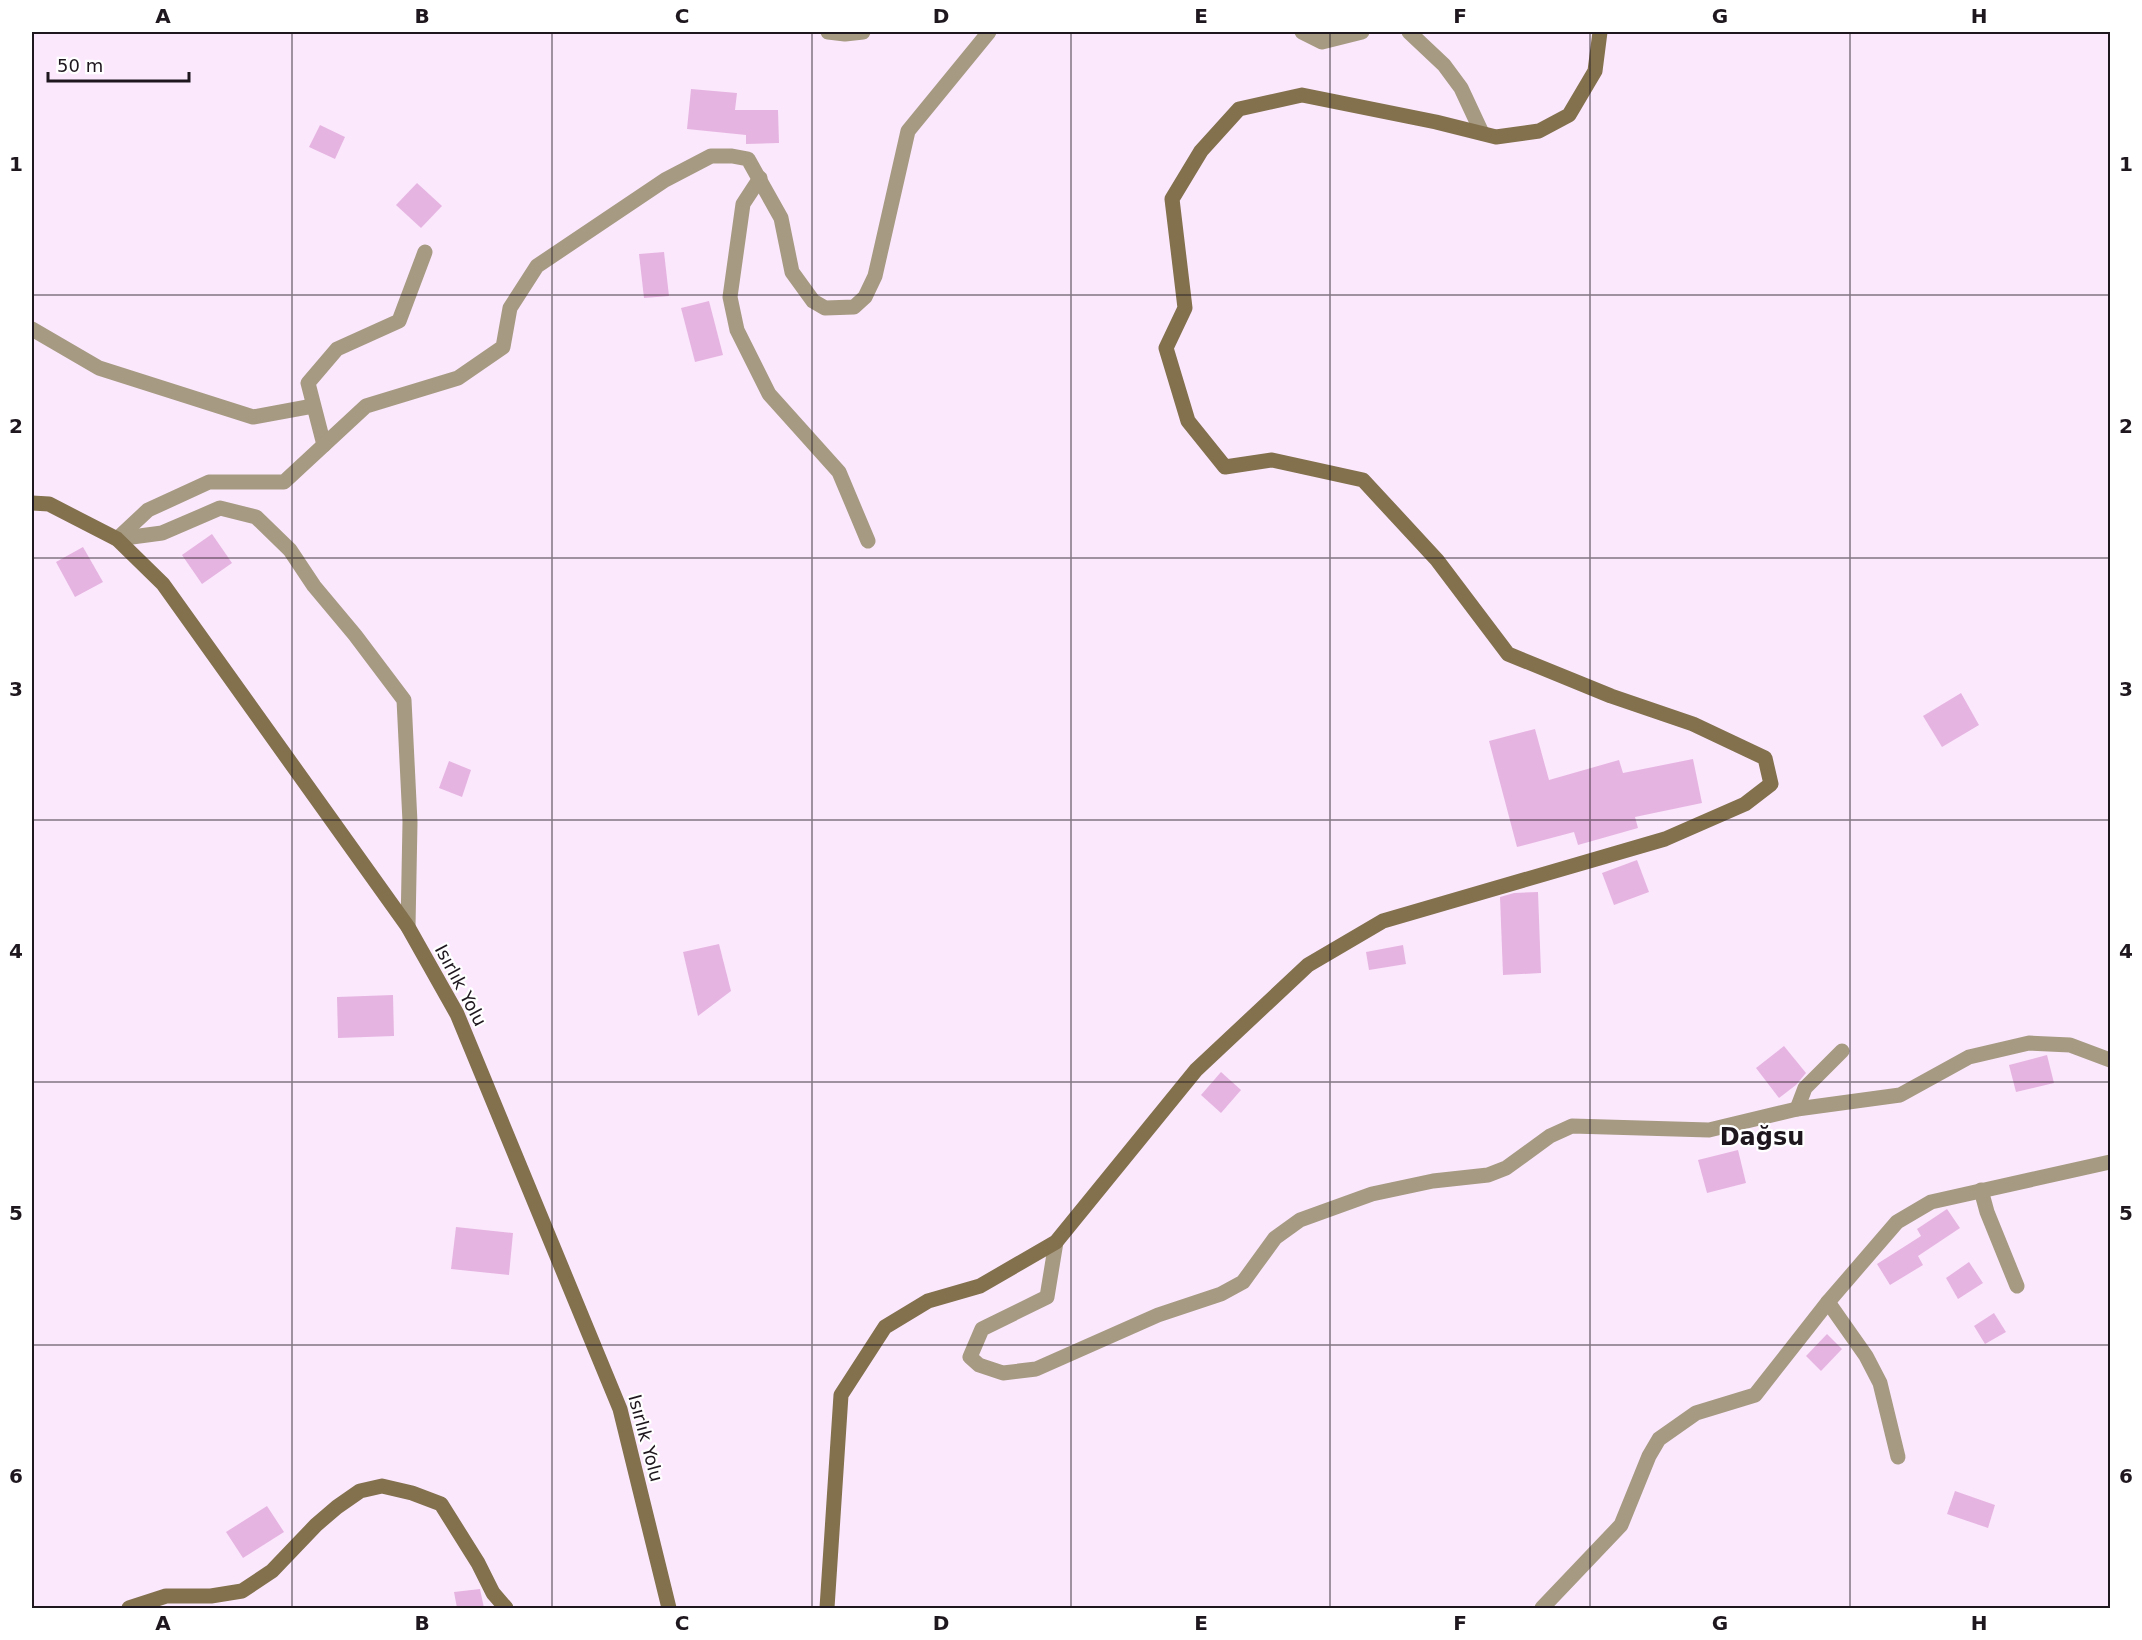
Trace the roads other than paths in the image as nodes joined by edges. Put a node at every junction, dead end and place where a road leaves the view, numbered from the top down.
1 (828, 32) edge
2 (863, 32) edge
3 (989, 32) edge
4 (1302, 32) edge
5 (1362, 32) edge
6 (1409, 32) edge
7 (1600, 32) edge
8 (1482, 133) junction
9 (759, 178) junction
10 (425, 252) dead end
11 (32, 329) edge
12 (313, 406) junction
13 (324, 445) junction
14 (32, 503) edge
15 (117, 538) junction
16 (868, 541) dead end
17 (408, 927) junction
18 (1842, 1052) dead end
19 (2110, 1059) edge
20 (1797, 1109) junction
21 (2110, 1162) edge
22 (1981, 1190) junction
23 (1056, 1242) junction
24 (2017, 1286) dead end
25 (1828, 1302) junction
26 (1898, 1457) dead end
27 (129, 1608) edge
28 (506, 1608) edge
29 (669, 1608) edge
30 (827, 1608) edge
31 (1542, 1608) edge

1 - 2 street
3 - 9 street
4 - 5 street
6 - 8 street
7 - 8 street
8 - 23 street
9 - 13 street
9 - 16 street
10 - 12 street
11 - 12 street
12 - 13 street
13 - 15 street
14 - 15 street, Isırlık Yolu
15 - 17 street, Isırlık Yolu
15 - 17 street
17 - 29 street, Isırlık Yolu
18 - 20 street
19 - 20 street
20 - 23 street
21 - 22 street
22 - 24 street
22 - 25 street
23 - 30 street
25 - 26 street
25 - 31 street
27 - 28 street

